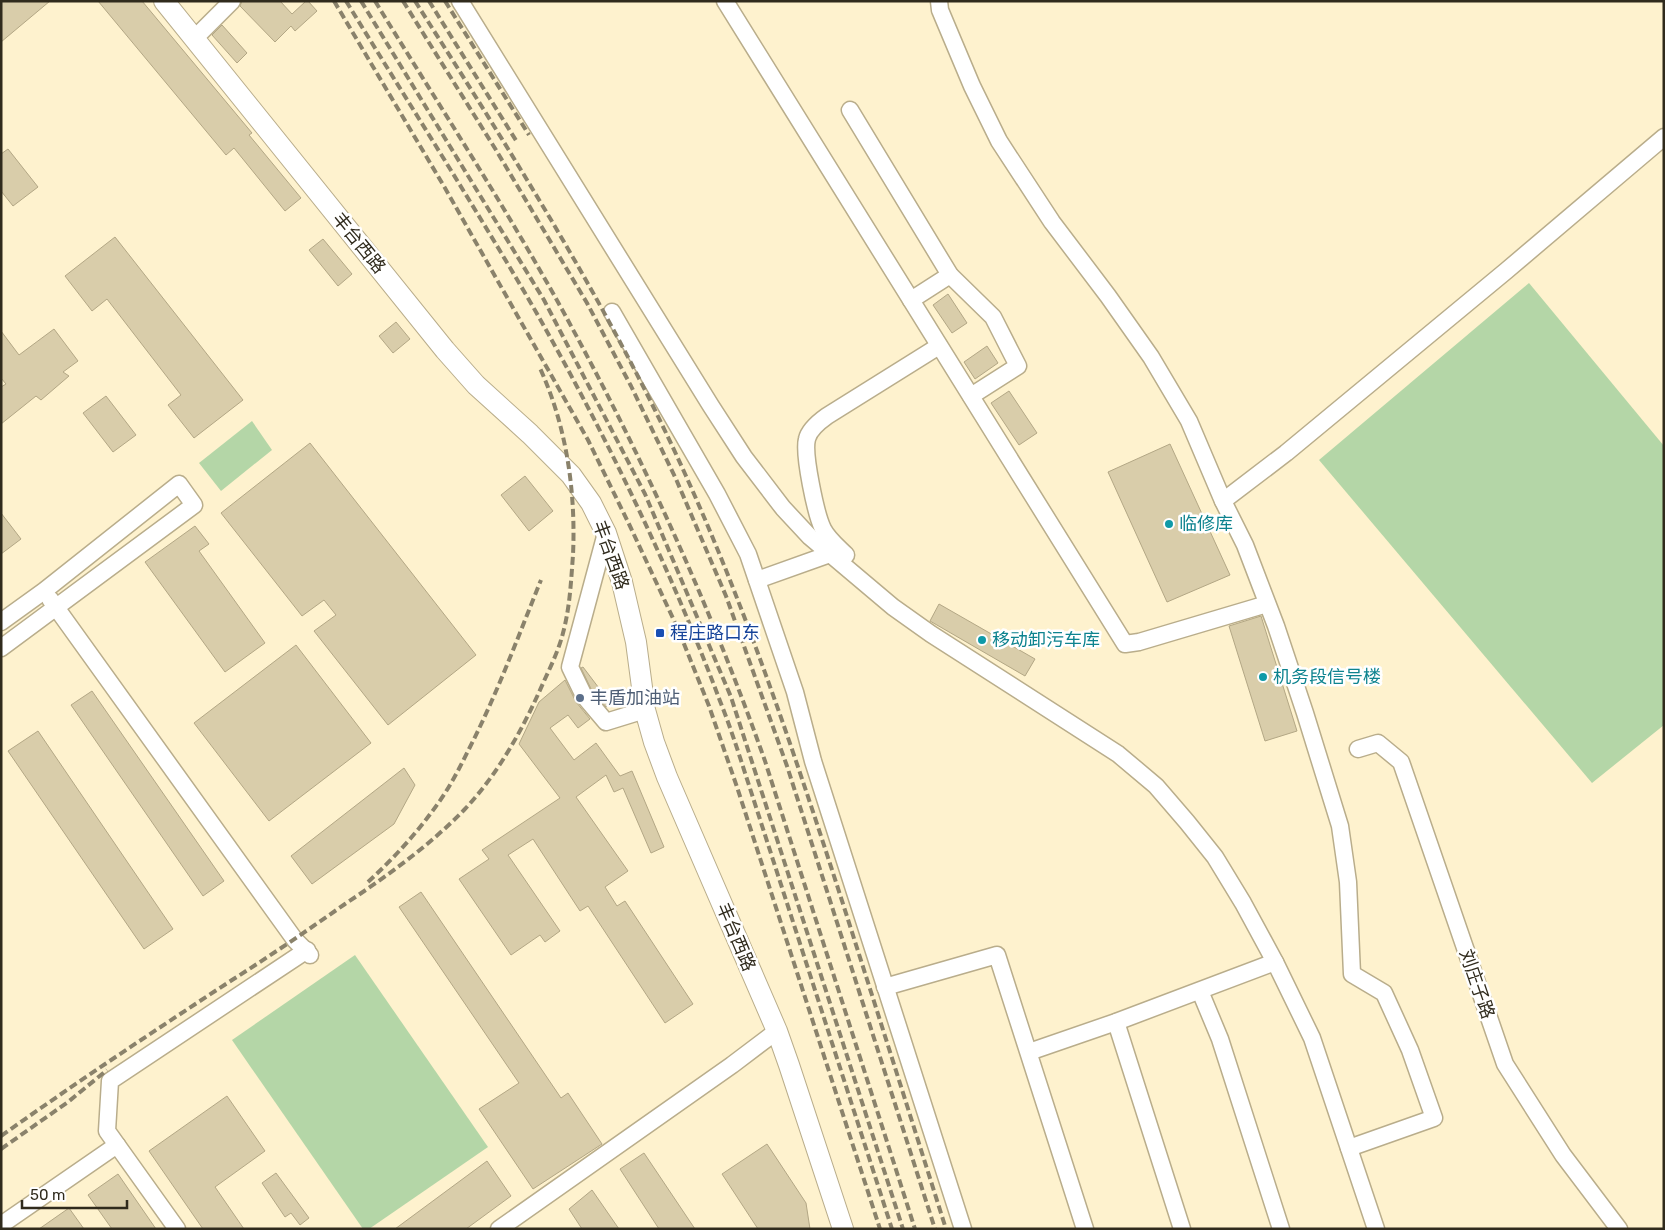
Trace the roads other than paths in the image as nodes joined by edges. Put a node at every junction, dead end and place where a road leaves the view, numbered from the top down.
1 (164, 1) edge
2 (232, 1) edge
3 (460, 1) edge
4 (725, 1) edge
5 (939, 1) edge
6 (195, 38) junction
7 (850, 110) dead end
8 (1664, 137) edge
9 (950, 275) junction
10 (911, 300) junction
11 (612, 312) dead end
12 (940, 346) junction
13 (971, 396) junction
14 (1223, 501) junction
15 (606, 533) junction
16 (830, 554) junction
17 (757, 580) junction
18 (44, 591) junction
19 (1267, 604) junction
20 (56, 607) junction
21 (893, 607) junction
22 (1, 622) edge
23 (1, 648) edge
24 (645, 710) junction
25 (1358, 749) dead end
26 (1275, 962) junction
27 (885, 987) junction
28 (1200, 990) junction
29 (1116, 1022) junction
30 (777, 1031) junction
31 (1028, 1052) junction
32 (117, 1145) junction
33 (1349, 1148) junction
34 (1, 1225) edge
35 (177, 1229) edge
36 (498, 1229) edge
37 (843, 1229) edge
38 (963, 1229) edge
39 (1085, 1229) edge
40 (1182, 1229) edge
41 (1281, 1229) edge
42 (1376, 1229) edge
43 (1619, 1229) edge

1 - 6 main road, 丰台西路
2 - 6 street
3 - 16 street
4 - 10 street
5 - 14 street
6 - 15 main road, 丰台西路
7 - 9 street
8 - 14 street
9 - 10 street
9 - 13 street
10 - 12 street
11 - 17 street
12 - 13 street
12 - 21 street
13 - 19 street
14 - 19 street
15 - 24 main road, 丰台西路
15 - 24 street
16 - 17 street
16 - 21 street
17 - 27 street
18 - 20 street
18 - 20 street
18 - 22 street
19 - 33 street
20 - 23 street
20 - 32 street
21 - 26 street
24 - 30 main road, 丰台西路
25 - 43 street, 刘庄子路
26 - 28 street
26 - 33 street
27 - 31 street
27 - 38 street
28 - 29 street
28 - 41 street
29 - 31 street
29 - 40 street
30 - 36 street
30 - 37 main road, 丰台西路
31 - 39 street
32 - 34 street
32 - 35 street
33 - 42 street

